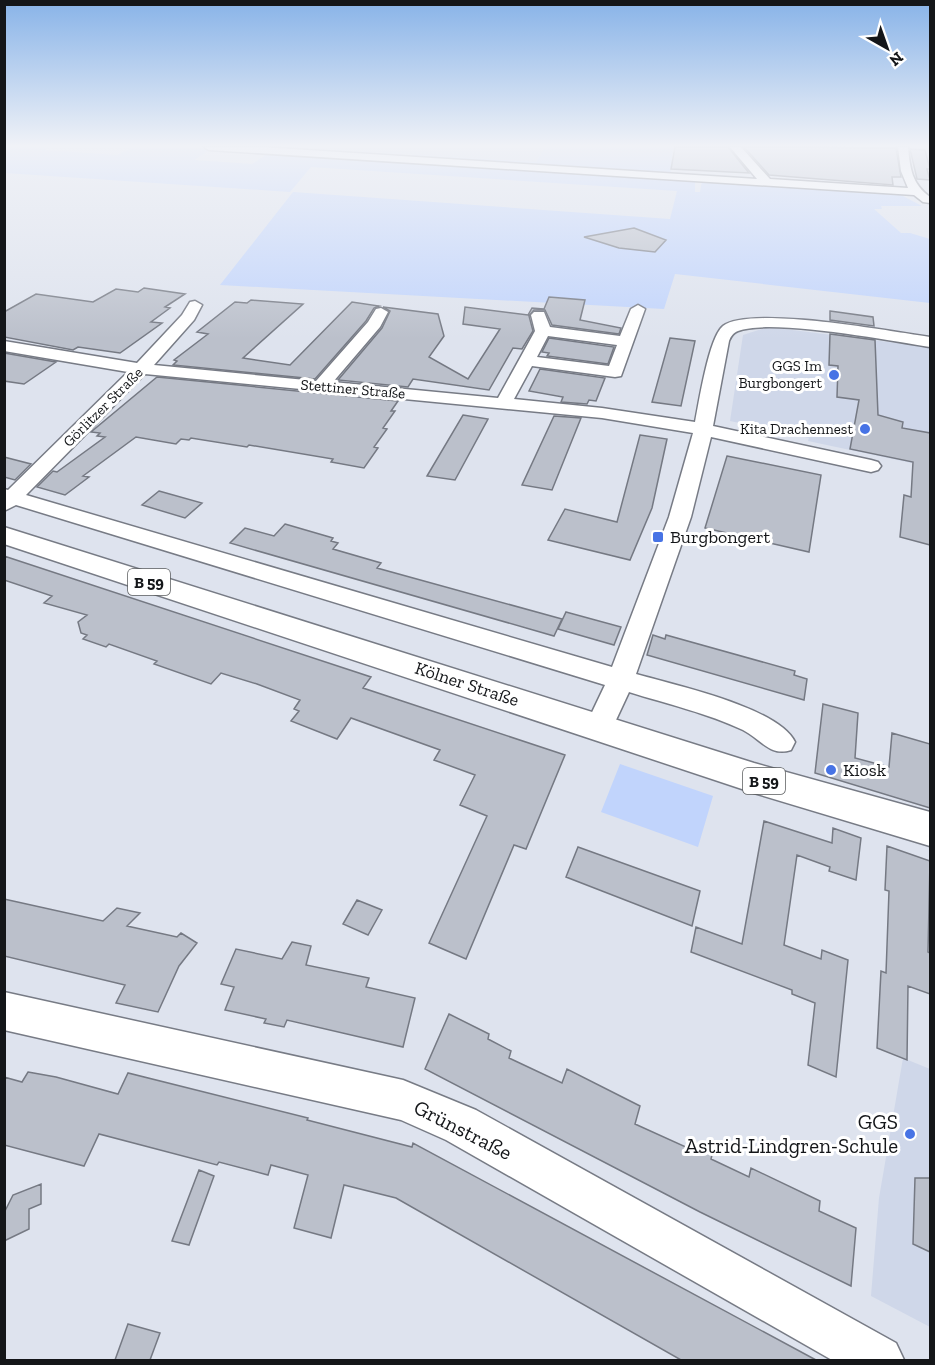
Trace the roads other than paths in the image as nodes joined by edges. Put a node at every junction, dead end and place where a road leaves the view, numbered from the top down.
1 (195, 305) dead end
2 (638, 309) dead end
3 (381, 312) dead end
4 (627, 342) junction
5 (930, 342) edge
6 (4, 346) edge
7 (526, 360) junction
8 (141, 369) junction
9 (320, 387) junction
10 (503, 404) junction
11 (703, 429) junction
12 (871, 466) dead end
13 (7, 499) edge
14 (4, 535) edge
15 (621, 679) junction
16 (599, 727) junction
17 (781, 742) dead end
18 (930, 828) edge
19 (4, 1011) edge
20 (879, 1360) edge

1 - 8 street, Görlitzer Straße
2 - 4 street
3 - 9 street
4 - 7 street
4 - 7 street
5 - 11 street
6 - 8 street, Stettiner Straße
7 - 10 street
8 - 9 street, Stettiner Straße
8 - 13 street, Görlitzer Straße
9 - 10 street, Stettiner Straße
10 - 11 street, Stettiner Straße
11 - 12 street
11 - 15 street
13 - 15 street
14 - 16 main road, Kölner Straße / B 59
15 - 16 street
15 - 17 street
16 - 18 main road, Kölner Straße / B 59
19 - 20 street, Grünstraße

